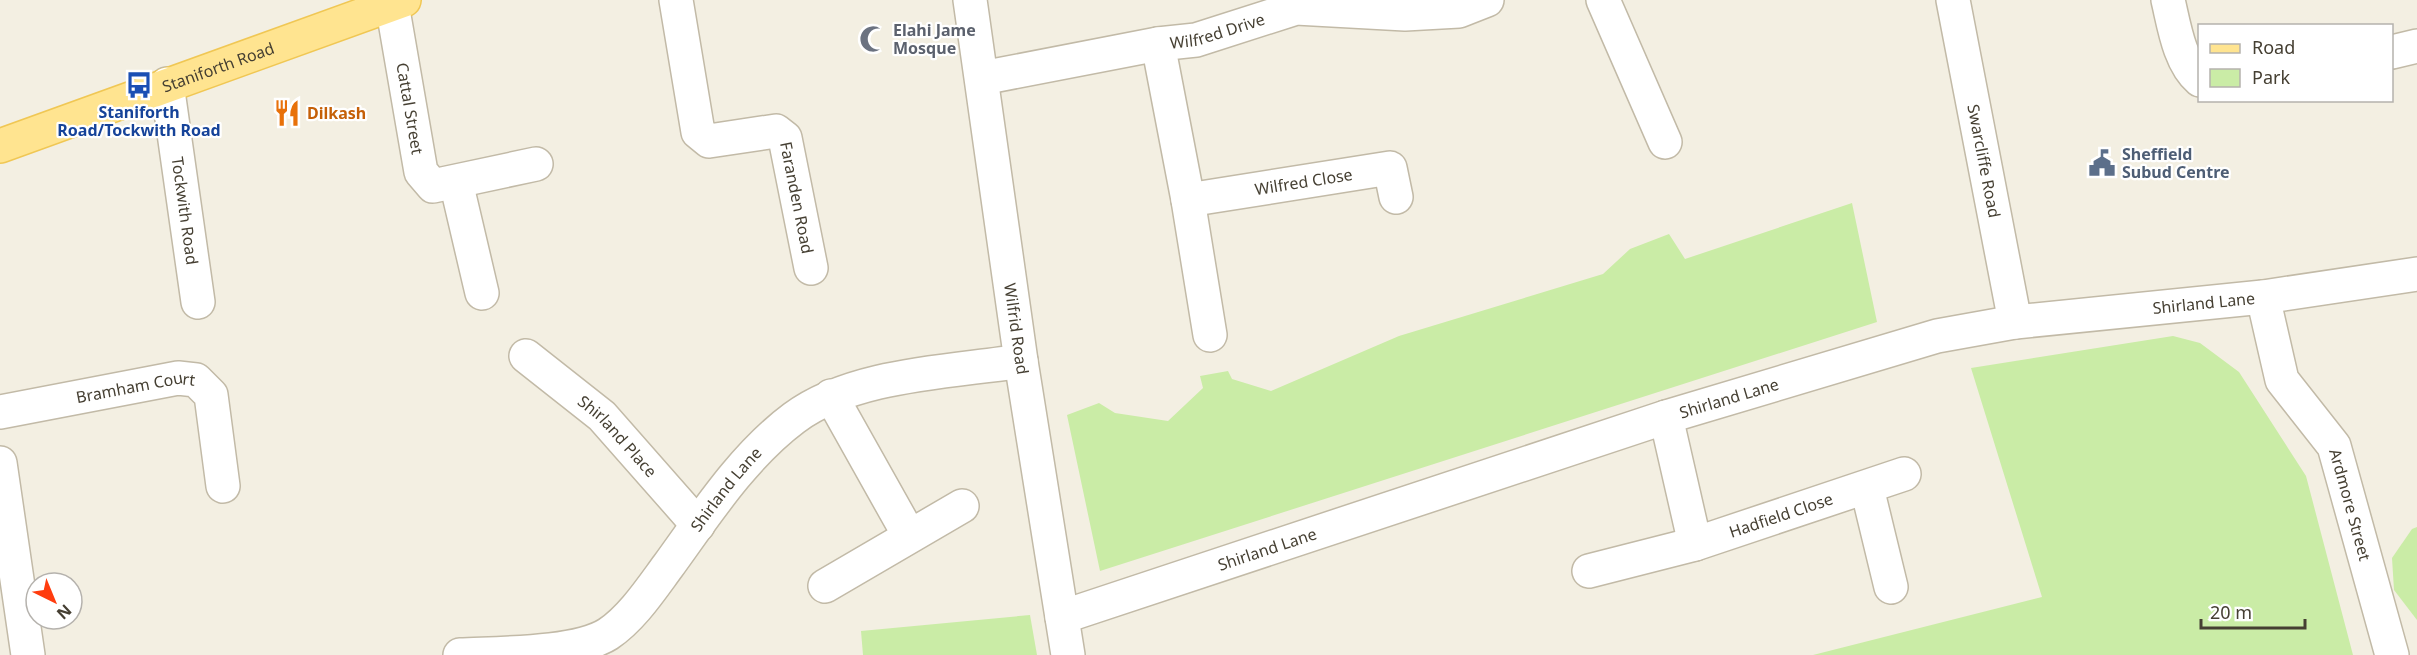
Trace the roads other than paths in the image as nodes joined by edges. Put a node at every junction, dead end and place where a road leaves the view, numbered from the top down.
1 (676, 0) edge
2 (970, 0) edge
3 (1487, 0) edge
4 (1603, 0) edge
5 (1953, 0) edge
6 (2168, 0) edge
7 (398, 2) edge
8 (1158, 44) junction
9 (2417, 46) edge
10 (2393, 52) edge
11 (982, 78) junction
12 (2198, 79) edge
13 (167, 84) junction
14 (1665, 142) dead end
15 (0, 146) edge
16 (536, 164) dead end
17 (456, 182) junction
18 (1396, 197) dead end
19 (1188, 200) junction
20 (811, 268) dead end
21 (2417, 274) edge
22 (482, 293) dead end
23 (2263, 297) junction
24 (198, 302) dead end
25 (2015, 322) junction
26 (1210, 335) dead end
27 (526, 356) dead end
28 (1021, 362) junction
29 (831, 396) junction
30 (0, 412) edge
31 (1666, 417) junction
32 (0, 463) edge
33 (1904, 474) dead end
34 (223, 486) dead end
35 (1867, 488) junction
36 (962, 506) dead end
37 (698, 525) junction
38 (909, 535) junction
39 (1695, 544) junction
40 (1588, 571) dead end
41 (825, 586) dead end
42 (1891, 587) dead end
43 (1062, 617) junction
44 (2417, 653) edge
45 (28, 655) edge
46 (460, 655) edge
47 (1068, 655) edge
48 (2392, 655) edge
49 (2410, 655) edge

1 - 20 street, Faranden Road
2 - 11 street, Wilfrid Road
3 - 8 street, Wilfred Drive
4 - 14 street
5 - 25 street, Swarcliffe Road
6 - 12 street
7 - 13 main road, Staniforth Road
7 - 17 street, Cattal Street
8 - 11 street, Wilfred Drive
8 - 19 street
9 - 10 street
11 - 28 street, Wilfrid Road
13 - 15 main road, Staniforth Road
13 - 24 street, Tockwith Road
16 - 17 street, Cattal Street
17 - 22 street
18 - 19 street, Wilfred Close
19 - 26 street
21 - 23 street, Shirland Lane
23 - 25 street, Shirland Lane
23 - 48 street, Ardmore Street
25 - 31 street, Shirland Lane
27 - 37 street, Shirland Place
28 - 29 street, Shirland Lane
28 - 43 street, Wilfrid Road
29 - 37 street, Shirland Lane
29 - 38 street
30 - 34 street, Bramham Court
31 - 39 street
31 - 43 street, Shirland Lane
32 - 45 street
33 - 35 street, Hadfield Close
35 - 39 street, Hadfield Close
35 - 42 street
36 - 38 street
37 - 46 street, Shirland Lane
38 - 41 street
39 - 40 street, Hadfield Close
43 - 47 street, Wilfrid Road
44 - 49 street

